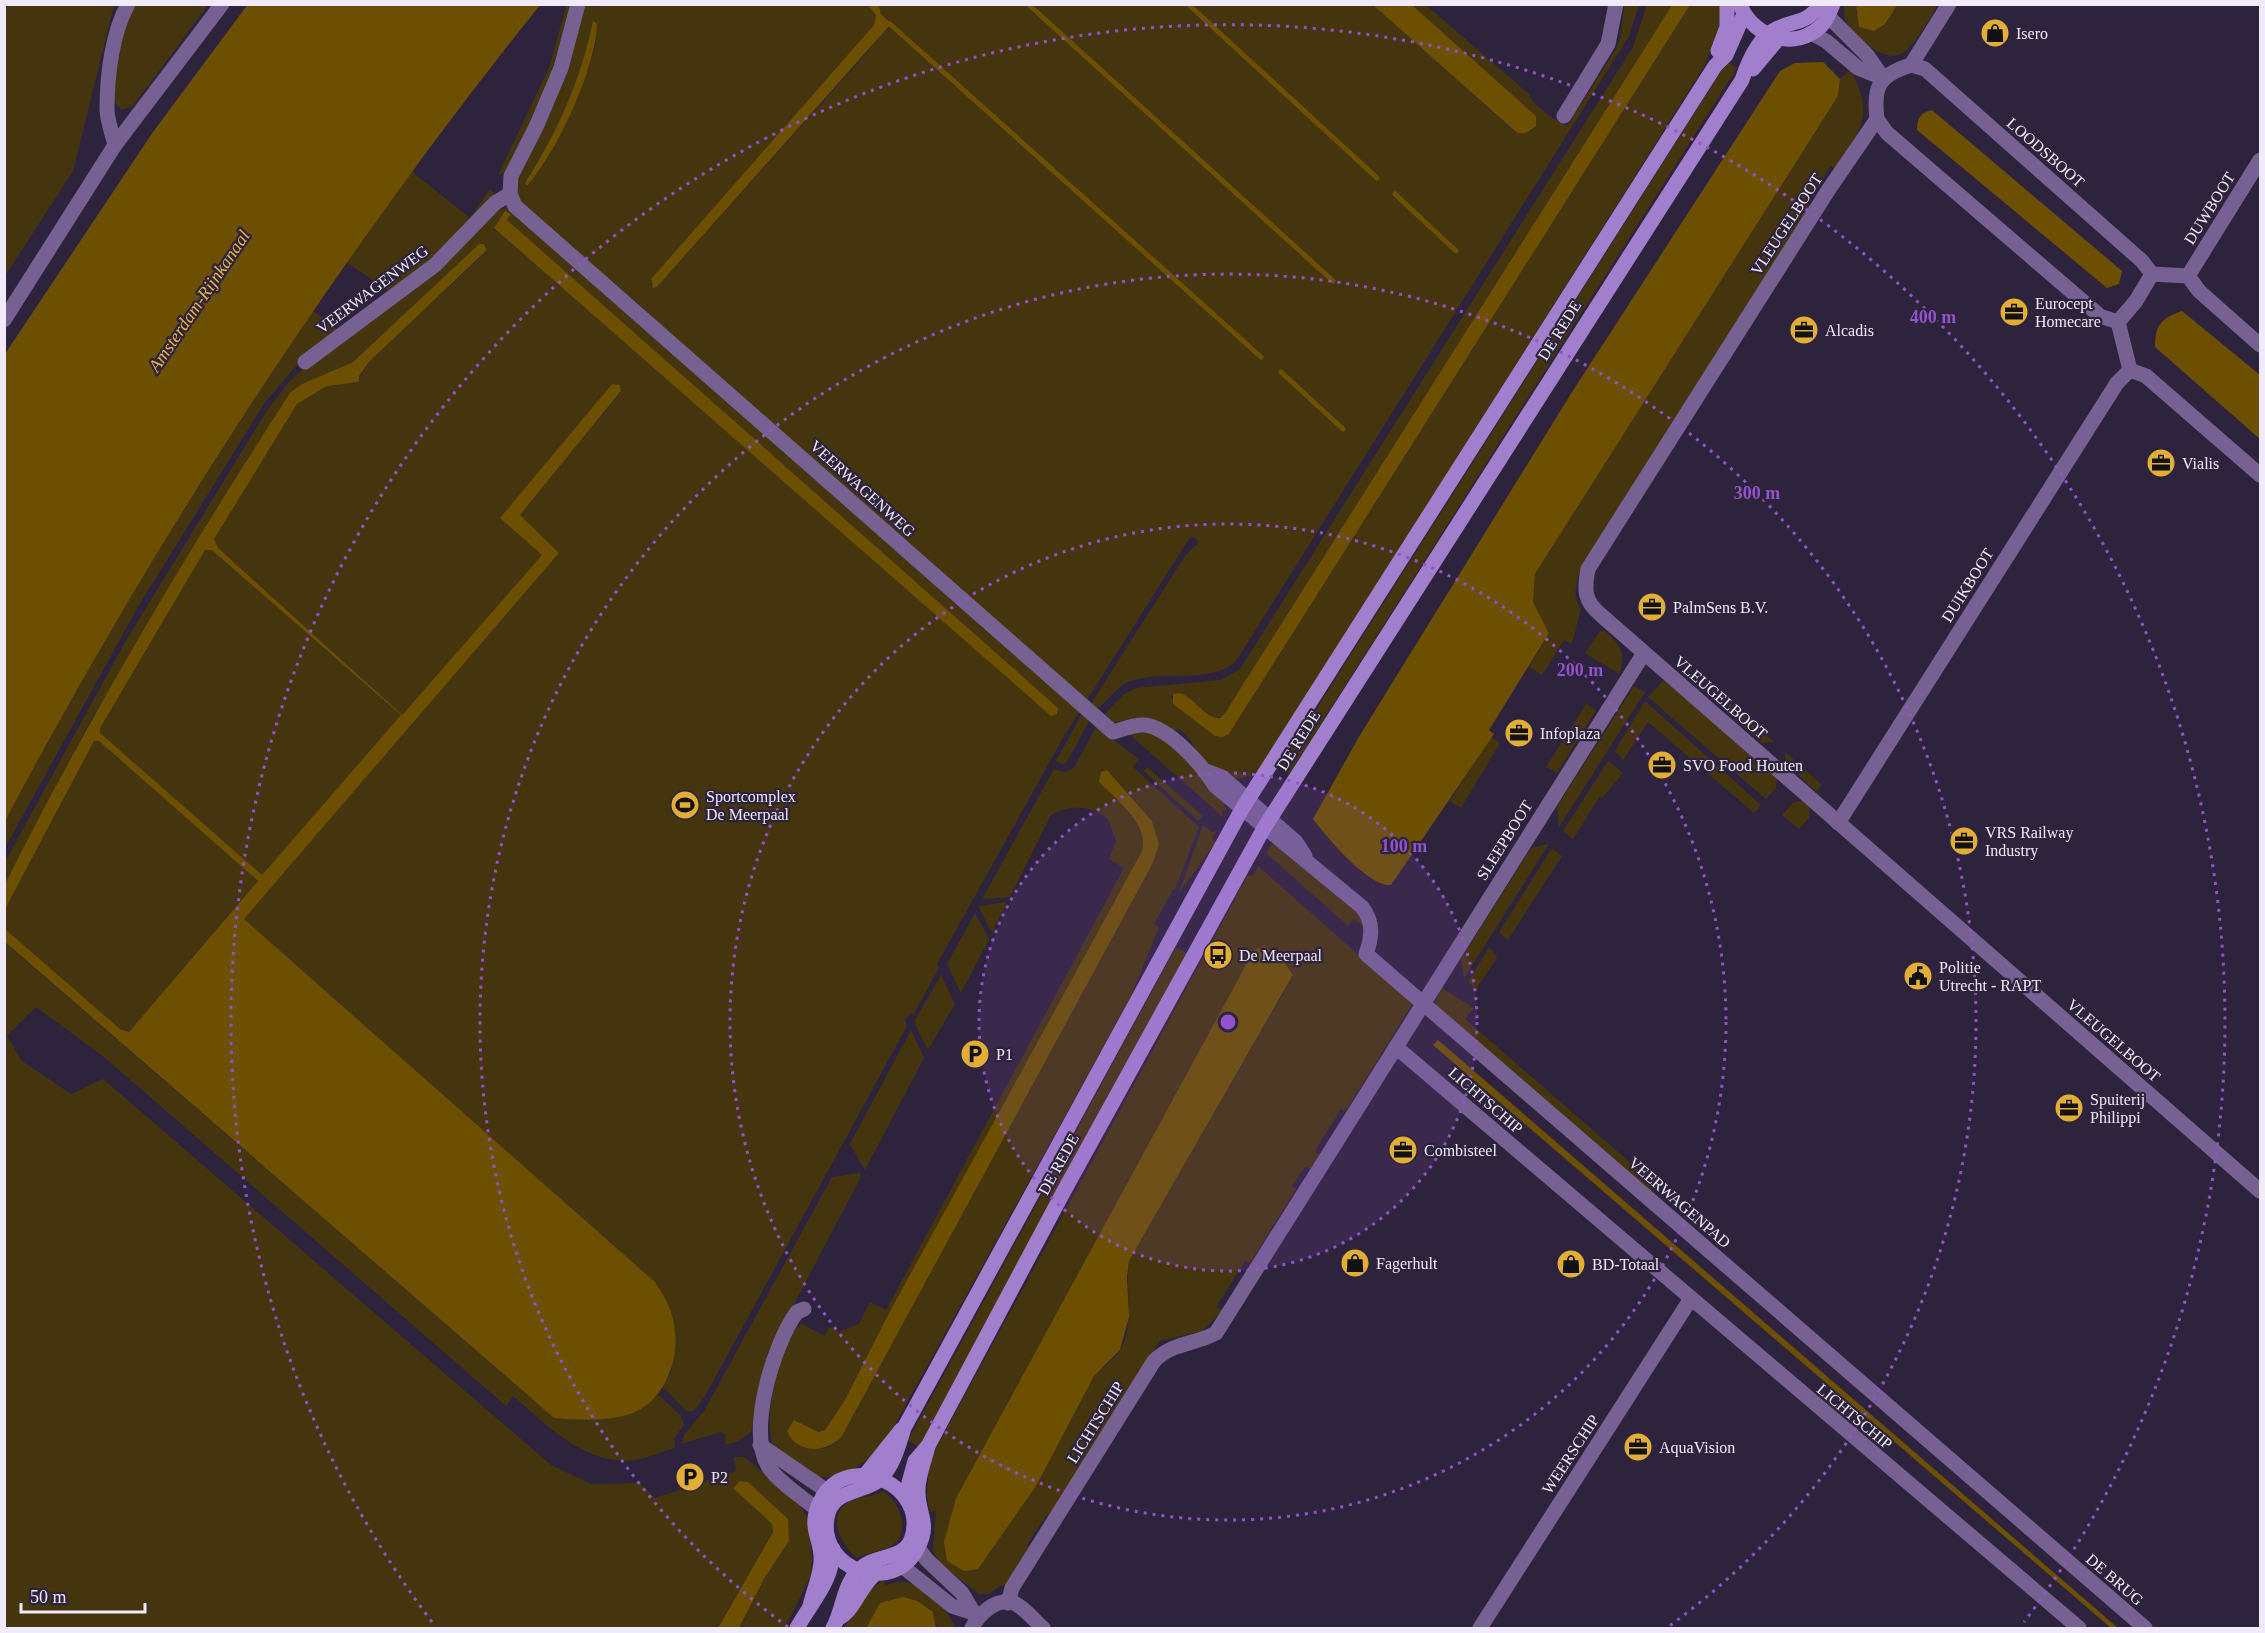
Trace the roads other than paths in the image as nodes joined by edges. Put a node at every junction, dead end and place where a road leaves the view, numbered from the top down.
1 (128, 4) edge
2 (222, 4) edge
3 (578, 4) edge
4 (1616, 4) edge
5 (1949, 4) edge
6 (1825, 7) edge
7 (1742, 9) edge
8 (1727, 11) edge
9 (1811, 33) junction
10 (1772, 37) junction
11 (1911, 65) junction
12 (1715, 66) junction
13 (1882, 78) junction
14 (1564, 116) dead end
15 (1877, 119) junction
16 (115, 145) junction
17 (2260, 160) edge
18 (510, 194) junction
19 (2152, 274) junction
20 (2188, 276) junction
21 (4, 320) edge
22 (2118, 322) junction
23 (2260, 345) edge
24 (306, 362) dead end
25 (2130, 370) junction
26 (2260, 475) edge
27 (1644, 653) junction
28 (1244, 804) junction
29 (1266, 823) junction
30 (1838, 823) junction
31 (1423, 1003) junction
32 (1396, 1047) junction
33 (2260, 1191) edge
34 (1690, 1299) junction
35 (804, 1309) dead end
36 (760, 1445) junction
37 (873, 1476) junction
38 (827, 1491) junction
39 (911, 1494) junction
40 (822, 1512) junction
41 (915, 1544) junction
42 (827, 1551) junction
43 (2062, 1557) joint
44 (902, 1566) junction
45 (858, 1571) junction
46 (873, 1575) junction
47 (1008, 1603) junction
48 (973, 1620) edge
49 (836, 1623) edge
50 (797, 1629) edge
51 (1043, 1629) edge
52 (1480, 1629) edge
53 (2079, 1629) edge
54 (2145, 1629) edge

1 - 16 street
2 - 16 street
3 - 18 street
4 - 14 street
5 - 11 street
6 - 9 main road
6 - 10 main road
6 - 13 street
7 - 10 main road
7 - 12 main road, DE REDE
8 - 12 main road, DE REDE
9 - 10 main road
9 - 13 street
10 - 29 main road, DE REDE
11 - 13 street
11 - 19 street, LOODSBOOT
12 - 28 main road, DE REDE
13 - 15 street
15 - 22 street
15 - 27 street, VLEUGELBOOT
16 - 21 street
17 - 20 street, DUWBOOT
18 - 24 street, VEERWAGENWEG
18 - 28 street, VEERWAGENWEG
19 - 20 street
19 - 22 street
20 - 23 street
22 - 25 street
25 - 26 street
25 - 30 street, DUIKBOOT
27 - 30 street, VLEUGELBOOT
27 - 31 street, SLEEPBOOT
28 - 29 street, VEERWAGENWEG
28 - 37 main road, DE REDE
29 - 31 street, VEERWAGENPAD
29 - 39 main road, DE REDE
30 - 33 street, VLEUGELBOOT
31 - 32 street, SLEEPBOOT
31 - 43 street, VEERWAGENPAD
32 - 34 street, LICHTSCHIP
32 - 47 street, LICHTSCHIP
34 - 52 street, WEERSCHIP
34 - 53 street, LICHTSCHIP
35 - 36 street
36 - 38 street
36 - 40 street
37 - 38 main road
37 - 39 main road
37 - 40 main road
38 - 40 main road
39 - 41 main road
40 - 42 main road
41 - 44 main road
41 - 45 main road
41 - 48 street
42 - 45 main road
42 - 50 main road
43 - 54 street, DE BRUG
44 - 46 main road
44 - 48 street
45 - 46 main road
45 - 49 main road
46 - 49 main road
47 - 48 street
47 - 51 street

